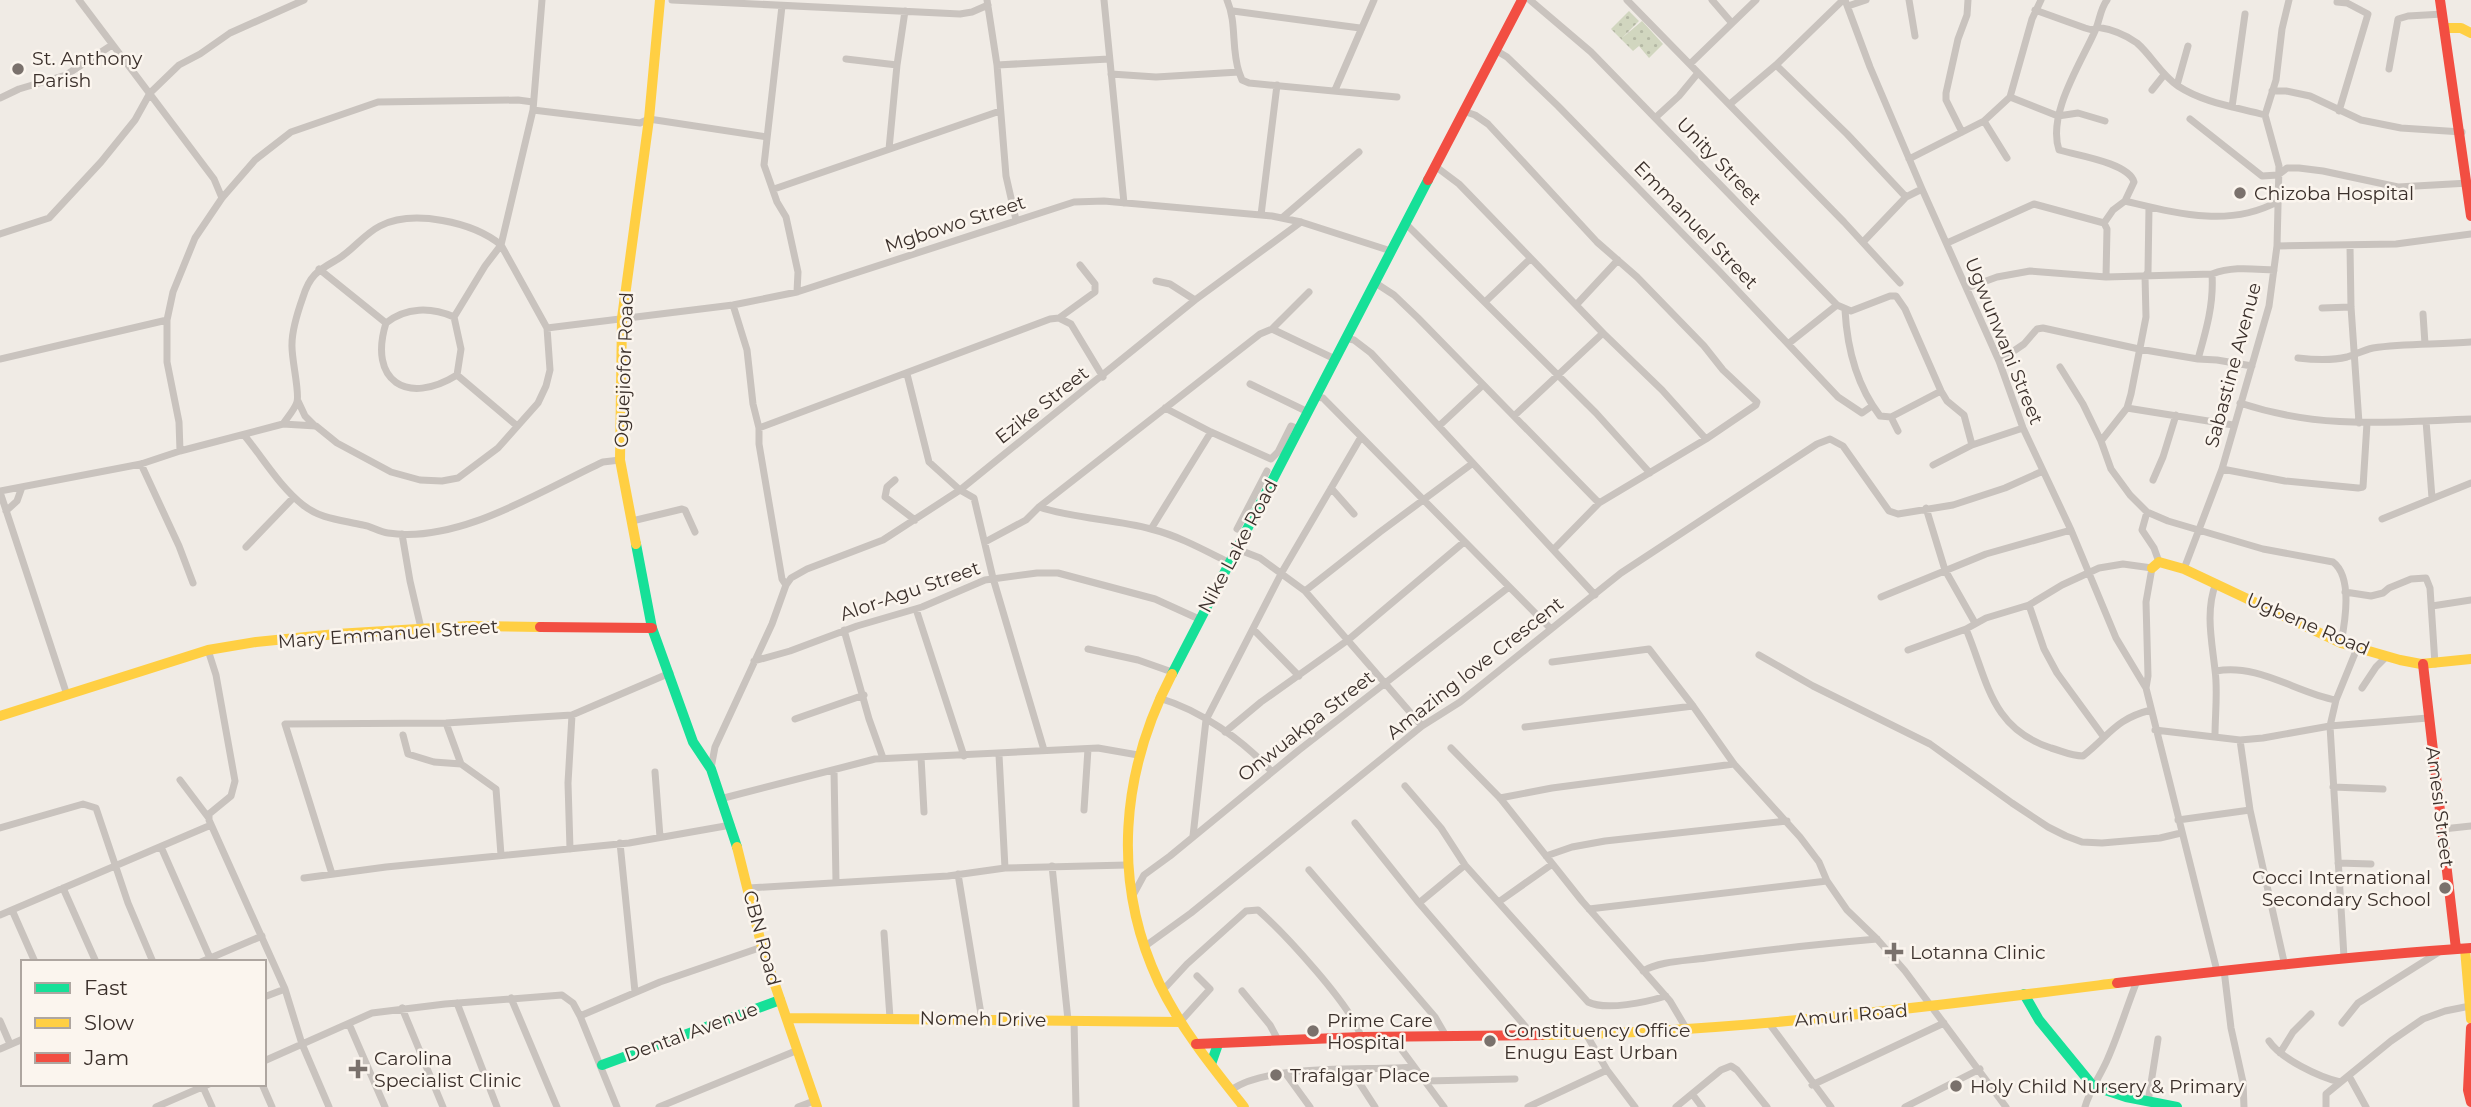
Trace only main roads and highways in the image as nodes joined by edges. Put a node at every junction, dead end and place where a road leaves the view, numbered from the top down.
1 (660, 0) edge
2 (1522, 0) edge
3 (2442, 0) edge
4 (2446, 28) junction
5 (2471, 33) edge
6 (2469, 186) edge
7 (2471, 216) edge
8 (2156, 565) road end
9 (652, 628) junction
10 (2471, 659) edge
11 (2423, 664) junction
12 (0, 716) edge
13 (711, 769) joint
14 (2464, 949) edge
15 (2024, 994) junction
16 (780, 1000) junction
17 (2470, 1006) edge
18 (787, 1018) junction
19 (2471, 1018) edge
20 (1183, 1025) junction
21 (2471, 1028) edge
22 (1218, 1044) junction
23 (1198, 1047) junction
24 (1211, 1064) junction
25 (601, 1065) road end
26 (2471, 1102) edge
27 (816, 1104) edge
28 (1244, 1107) edge
29 (2177, 1107) edge

1 - 9 main road, Oguejiofor Road
2 - 20 main road, Nike Lake Road
3 - 4 main road
3 - 4 main road
4 - 5 main road
4 - 6 main road
6 - 7 main road
8 - 11 main road, Ugbene Road
9 - 12 main road, Mary Emmanuel Street
9 - 13 main road, Oguejiofor Road
10 - 11 main road, Ugbene Road
11 - 14 main road, Amesi Street
13 - 16 main road, CBN Road
14 - 15 main road, Amuri Road
14 - 17 main road, Amesi Street
15 - 22 main road, Amuri Road
15 - 29 main road
16 - 18 main road, CBN Road
16 - 25 main road, Dental Avenue
17 - 19 main road, Amesi Street
18 - 20 main road, Nomeh Drive
18 - 27 main road, CBN Road
20 - 22 main road
20 - 23 main road, Nike Lake Road
21 - 26 main road
22 - 23 main road, Amuri Road
22 - 24 main road
23 - 24 main road, Nike Lake Road
24 - 28 main road, Nike Lake Road

